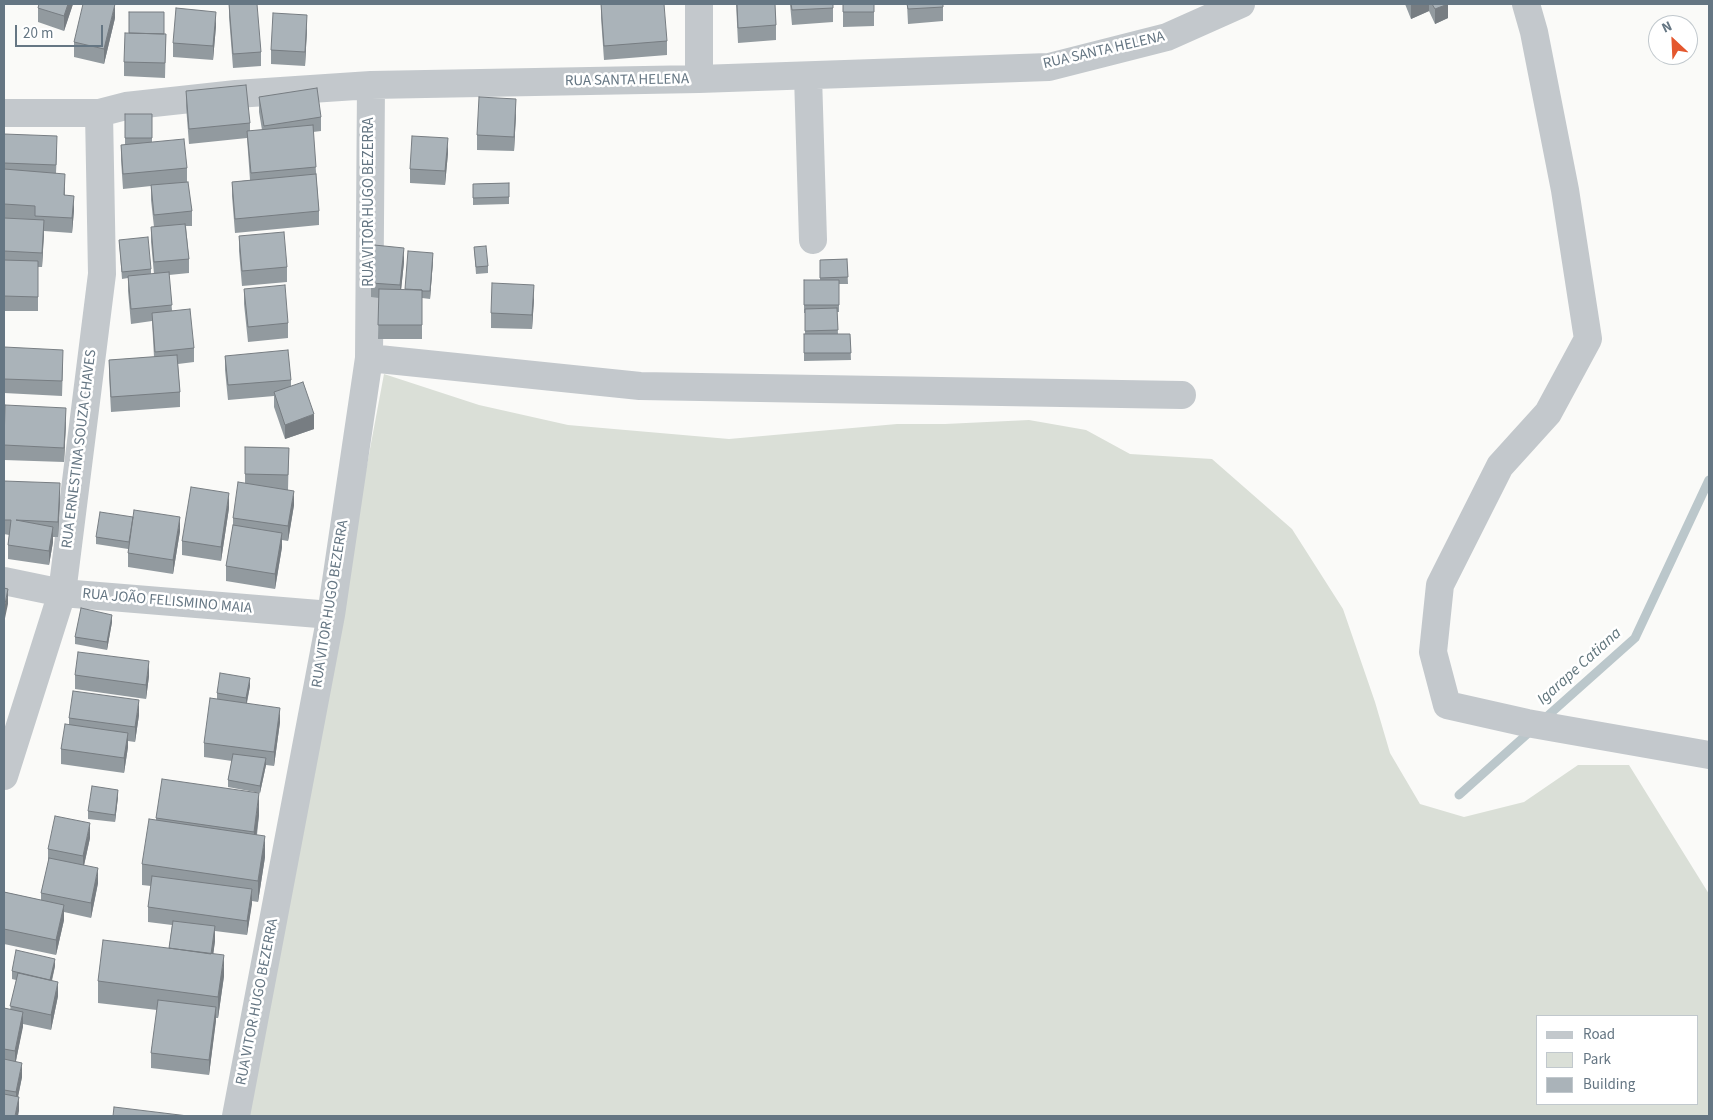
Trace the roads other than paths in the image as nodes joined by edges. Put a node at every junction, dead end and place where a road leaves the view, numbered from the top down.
1 (699, 4) edge
2 (1240, 4) edge
3 (1526, 4) edge
4 (808, 76) junction
5 (699, 79) junction
6 (371, 85) junction
7 (4, 113) edge
8 (99, 113) junction
9 (813, 240) dead end
10 (369, 358) junction
11 (1182, 395) dead end
12 (4, 581) edge
13 (62, 593) junction
14 (331, 615) junction
15 (1709, 755) edge
16 (4, 776) edge
17 (236, 1116) edge

1 - 5 street
2 - 4 street, RUA SANTA HELENA
3 - 15 street
4 - 5 street, RUA SANTA HELENA
4 - 9 street
5 - 6 street, RUA SANTA HELENA
6 - 8 street, RUA SANTA HELENA
6 - 10 street, RUA VITOR HUGO BEZERRA
7 - 8 street, RUA SANTA HELENA
8 - 13 street, RUA ERNESTINA SOUZA CHAVES
10 - 11 street
10 - 14 street, RUA VITOR HUGO BEZERRA
12 - 13 street, RUA JOÃO FELISMINO MAIA
13 - 14 street, RUA JOÃO FELISMINO MAIA
13 - 16 street, RUA ERNESTINA SOUZA CHAVES
14 - 17 street, RUA VITOR HUGO BEZERRA

